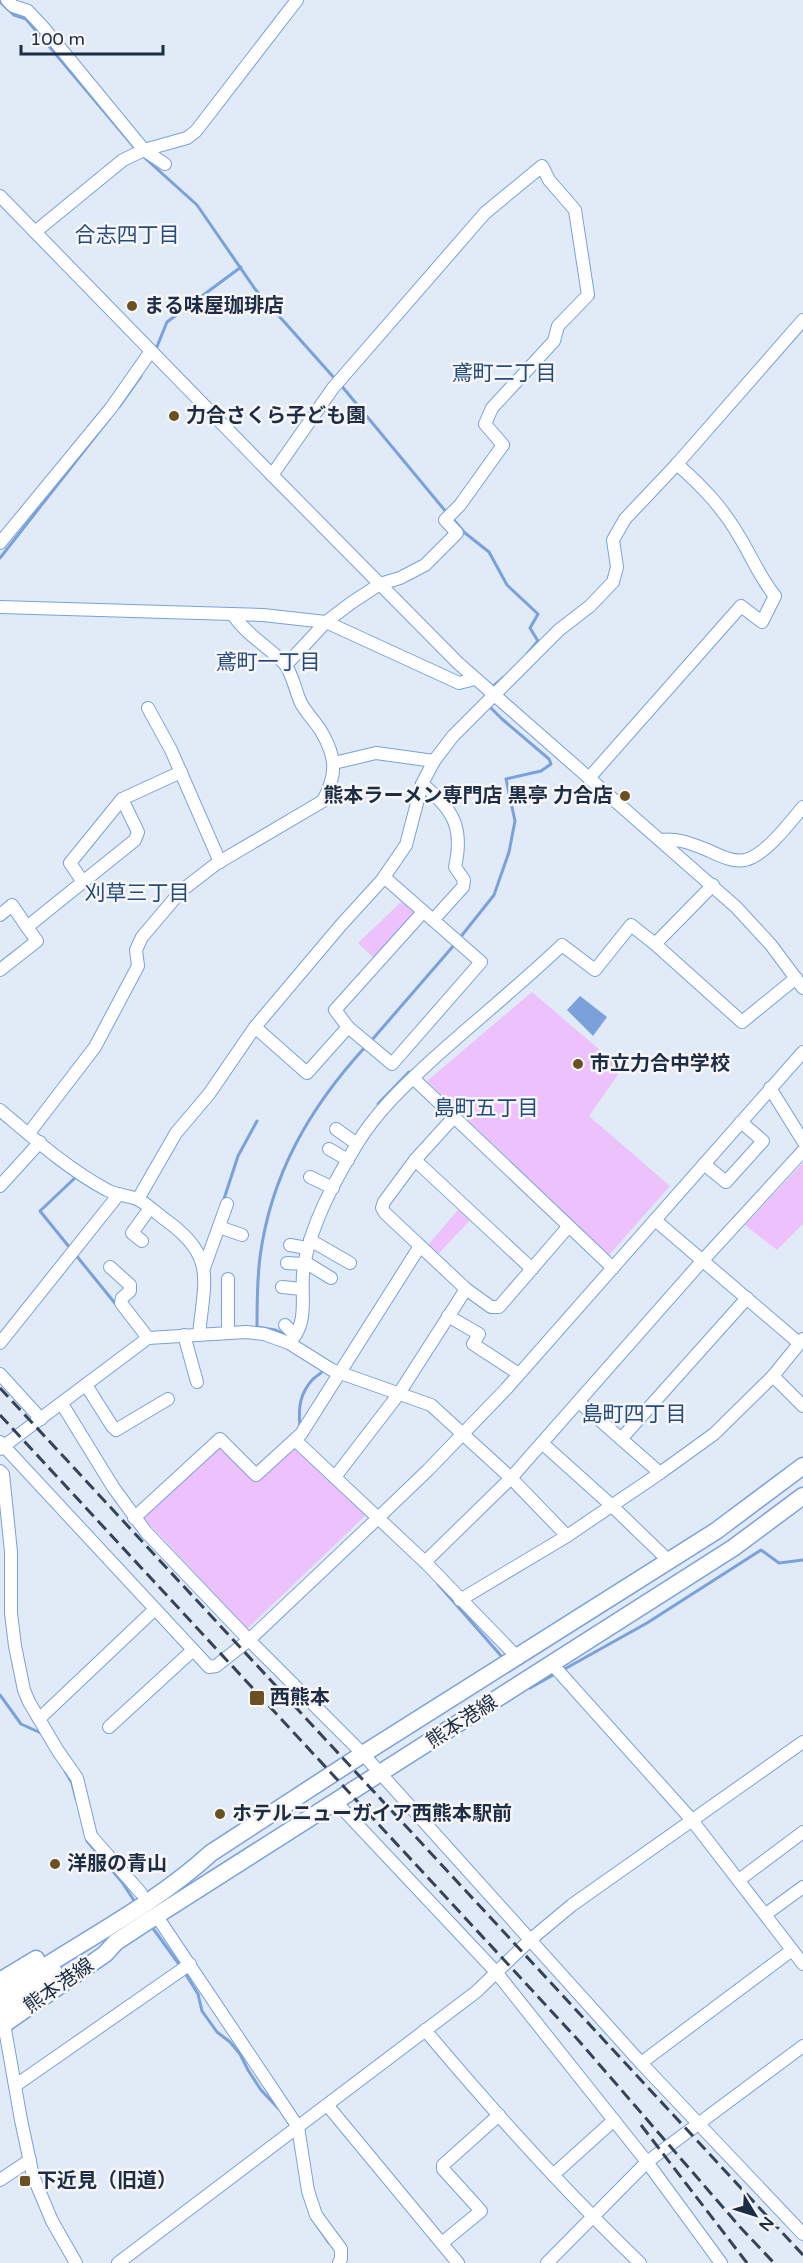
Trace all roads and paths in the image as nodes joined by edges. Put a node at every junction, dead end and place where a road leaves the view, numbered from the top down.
1 (7, 0) edge
2 (297, 0) edge
3 (144, 150) junction
4 (165, 164) dead end
5 (0, 196) edge
6 (35, 232) junction
7 (803, 320) edge
8 (152, 351) junction
9 (677, 464) junction
10 (272, 475) junction
11 (0, 543) edge
12 (380, 584) junction
13 (0, 606) edge
14 (233, 615) junction
15 (326, 622) junction
16 (286, 665) junction
17 (476, 679) junction
18 (494, 696) junction
19 (148, 708) dead end
20 (434, 760) junction
21 (334, 764) junction
22 (181, 772) junction
23 (589, 778) junction
24 (422, 784) junction
25 (122, 799) junction
26 (803, 807) edge
27 (660, 840) junction
28 (220, 862) junction
29 (384, 877) junction
30 (83, 882) junction
31 (713, 885) junction
32 (423, 912) junction
33 (0, 915) edge
34 (433, 920) junction
35 (27, 927) junction
36 (655, 944) junction
37 (0, 970) edge
38 (799, 983) edge
39 (348, 1027) junction
40 (255, 1028) junction
41 (803, 1052) edge
42 (412, 1078) junction
43 (770, 1088) junction
44 (0, 1110) edge
45 (454, 1117) junction
46 (741, 1122) junction
47 (336, 1129) dead end
48 (29, 1133) junction
49 (803, 1141) edge
50 (40, 1142) junction
51 (357, 1144) junction
52 (329, 1149) dead end
53 (803, 1151) edge
54 (348, 1160) junction
55 (415, 1160) junction
56 (704, 1164) junction
57 (310, 1177) dead end
58 (0, 1186) edge
59 (333, 1188) junction
60 (119, 1194) junction
61 (138, 1199) junction
62 (227, 1204) dead end
63 (150, 1208) junction
64 (655, 1220) junction
65 (219, 1227) junction
66 (568, 1227) junction
67 (242, 1235) dead end
68 (142, 1241) dead end
69 (309, 1244) junction
70 (290, 1245) dead end
71 (420, 1246) junction
72 (703, 1260) junction
73 (286, 1263) dead end
74 (304, 1263) junction
75 (350, 1263) dead end
76 (110, 1267) dead end
77 (204, 1268) junction
78 (613, 1268) junction
79 (532, 1269) junction
80 (332, 1278) dead end
81 (228, 1279) dead end
82 (282, 1287) dead end
83 (302, 1289) junction
84 (466, 1289) junction
85 (747, 1298) junction
86 (448, 1317) junction
87 (285, 1326) dead end
88 (228, 1333) junction
89 (199, 1334) junction
90 (184, 1335) junction
91 (148, 1338) junction
92 (292, 1339) junction
93 (801, 1341) edge
94 (0, 1343) edge
95 (0, 1374) edge
96 (340, 1374) junction
97 (519, 1374) junction
98 (773, 1376) junction
99 (197, 1382) dead end
100 (86, 1385) junction
101 (398, 1395) junction
102 (168, 1399) dead end
103 (579, 1402) junction
104 (62, 1404) junction
105 (803, 1406) edge
106 (41, 1419) junction
107 (463, 1433) junction
108 (621, 1439) junction
109 (295, 1440) junction
110 (542, 1443) junction
111 (1, 1446) edge
112 (803, 1466) edge
113 (0, 1471) edge
114 (660, 1473) junction
115 (335, 1477) junction
116 (511, 1478) junction
117 (803, 1496) edge
118 (611, 1505) junction
119 (134, 1518) junction
120 (378, 1518) junction
121 (567, 1536) junction
122 (669, 1561) junction
123 (425, 1562) junction
124 (460, 1600) junction
125 (154, 1610) junction
126 (249, 1640) junction
127 (193, 1650) junction
128 (518, 1658) junction
129 (552, 1664) junction
130 (40, 1718) junction
131 (109, 1727) dead end
132 (803, 1742) edge
133 (363, 1754) junction
134 (381, 1774) junction
135 (336, 1802) junction
136 (691, 1819) junction
137 (803, 1832) edge
138 (211, 1853) junction
139 (739, 1880) junction
140 (803, 1887) edge
141 (141, 1893) junction
142 (766, 1914) junction
143 (156, 1915) junction
144 (530, 1940) junction
145 (798, 1955) edge
146 (189, 1964) junction
147 (496, 1972) junction
148 (0, 1981) edge
149 (1, 2012) edge
150 (425, 2030) junction
151 (803, 2046) edge
152 (641, 2063) junction
153 (16, 2085) junction
154 (328, 2106) junction
155 (498, 2115) junction
156 (614, 2120) junction
157 (697, 2123) junction
158 (298, 2127) junction
159 (30, 2160) junction
160 (647, 2162) junction
161 (553, 2175) junction
162 (0, 2180) edge
163 (593, 2218) junction
164 (803, 2234) edge
165 (442, 2243) junction
166 (76, 2263) edge
167 (118, 2263) edge
168 (339, 2263) edge
169 (458, 2263) edge
170 (547, 2263) edge
171 (640, 2263) edge
172 (722, 2263) edge

1 - 3 street
2 - 3 street
3 - 4 street
3 - 6 street
5 - 6 street
6 - 8 street
7 - 9 street
8 - 10 street
8 - 11 street
9 - 18 street
9 - 23 street
10 - 12 street
10 - 12 street
12 - 15 street
12 - 17 street
13 - 14 street
14 - 15 street
14 - 16 street
15 - 16 street
15 - 17 street
16 - 21 street
17 - 18 street
18 - 20 street
18 - 23 street
19 - 22 street
20 - 21 street
20 - 24 street
21 - 28 street
22 - 25 street
22 - 28 street
23 - 27 street
24 - 29 street
24 - 34 street
25 - 30 street
25 - 30 street
26 - 27 street
27 - 31 street
28 - 48 street
29 - 32 street
29 - 40 street
30 - 35 street
31 - 36 street
31 - 38 street
32 - 34 street
32 - 39 street
33 - 35 street
34 - 39 street
35 - 37 street
36 - 38 street
36 - 42 street
39 - 40 street
40 - 61 street
41 - 43 street
42 - 45 street
42 - 51 street
43 - 46 street
43 - 49 street
44 - 48 street
45 - 55 street
45 - 66 street
46 - 56 street
46 - 56 street
47 - 51 street
48 - 50 street
50 - 58 street
50 - 60 street
51 - 54 street
52 - 54 street
53 - 72 street
54 - 59 street
55 - 71 street
55 - 79 street
56 - 64 street
57 - 59 street
59 - 69 street
60 - 61 street
60 - 94 street
61 - 63 street
62 - 65 street
63 - 68 street
63 - 77 street
64 - 72 street
64 - 78 street
65 - 67 street
65 - 77 street
66 - 78 street
66 - 79 street
69 - 70 street
69 - 74 street
69 - 75 street
71 - 84 street
71 - 96 street
72 - 85 street
72 - 103 street
73 - 74 street
74 - 80 street
74 - 83 street
76 - 91 street
77 - 89 street
78 - 97 street
79 - 84 street
81 - 88 street
82 - 83 street
83 - 92 street
84 - 86 street
85 - 93 street
85 - 108 street
86 - 97 street
86 - 101 street
87 - 92 street
88 - 89 street
88 - 92 street
89 - 90 street
90 - 91 street
90 - 99 street
91 - 100 street
92 - 96 street
93 - 98 street
95 - 106 street
96 - 101 street
96 - 109 street
97 - 107 street
98 - 105 street
98 - 114 street
100 - 102 street
100 - 104 street
101 - 107 street
101 - 115 street
103 - 108 street
103 - 110 street
104 - 106 street
104 - 119 street
106 - 111 street
107 - 116 street
107 - 120 street
108 - 114 street
109 - 115 street
109 - 119 street
110 - 116 street
110 - 118 street
111 - 125 street
112 - 122 main road, 熊本港線
113 - 130 street
114 - 118 street
115 - 120 street
116 - 121 street
116 - 123 street
117 - 129 main road, 熊本港線
118 - 121 street
118 - 122 street
119 - 126 street
120 - 123 street
120 - 126 street
121 - 124 street
122 - 128 main road, 熊本港線
123 - 124 street
124 - 128 street
125 - 127 street
125 - 130 street
126 - 127 street
126 - 133 street
127 - 131 street
128 - 133 main road, 熊本港線
129 - 134 main road, 熊本港線
129 - 136 street
130 - 141 street
132 - 136 street
133 - 134 street
133 - 138 main road, 熊本港線
134 - 135 main road, 熊本港線
134 - 144 street
135 - 143 main road, 熊本港線
135 - 147 street
136 - 139 street
136 - 144 street
137 - 139 street
138 - 141 main road, 熊本港線
138 - 149 main road, 熊本港線
139 - 142 street
140 - 142 street
141 - 148 main road, 熊本港線
142 - 145 street
143 - 146 street
143 - 149 main road, 熊本港線
144 - 147 street
144 - 152 street
145 - 152 street
146 - 153 street
146 - 158 street
147 - 150 street
147 - 156 street
149 - 153 street
150 - 154 street
150 - 155 street
151 - 157 street
152 - 157 street
153 - 159 street
154 - 158 street
154 - 165 street
155 - 161 street
155 - 165 street
156 - 160 street
156 - 161 street
157 - 160 street
157 - 164 street
158 - 167 street
158 - 168 street
159 - 162 street
159 - 166 street
160 - 163 street
160 - 172 street
161 - 163 street
163 - 170 street
163 - 171 street
165 - 169 street

